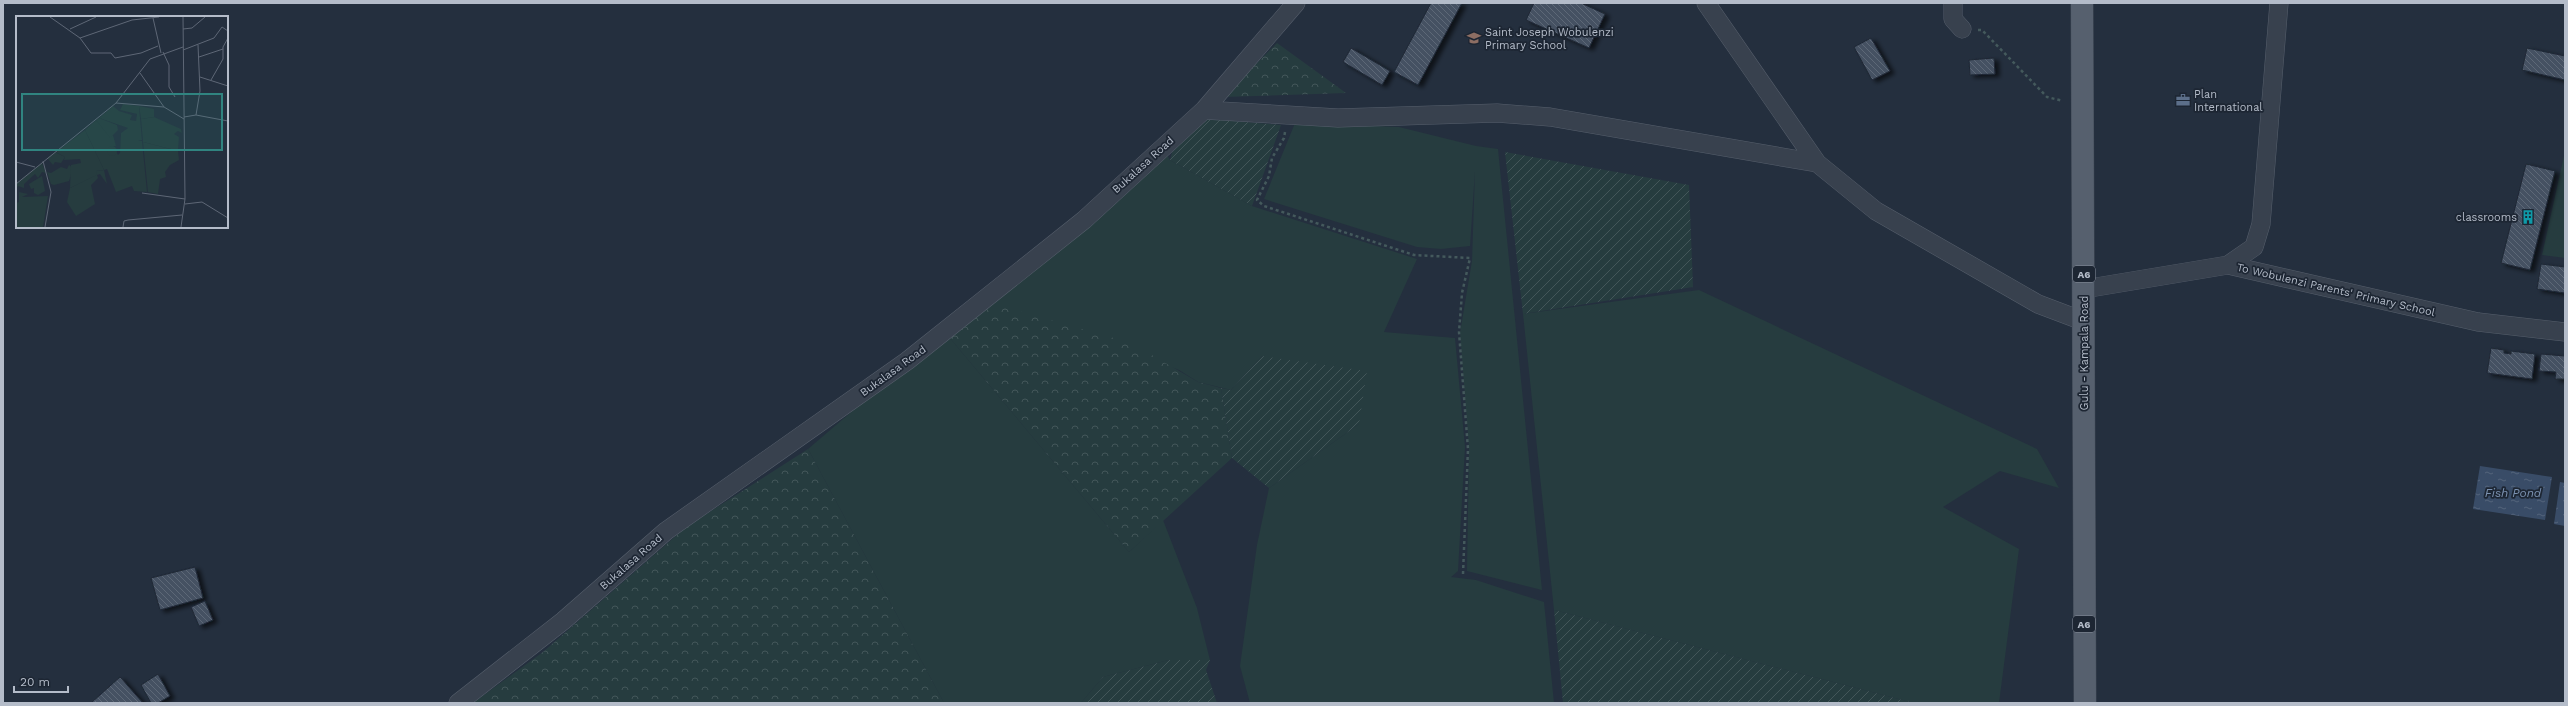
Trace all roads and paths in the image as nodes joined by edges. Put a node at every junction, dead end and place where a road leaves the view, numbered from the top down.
1 (1296, 3) edge
2 (1706, 3) edge
3 (1953, 3) edge
4 (2082, 3) edge
5 (2279, 3) edge
6 (1962, 29) joint
7 (2069, 102) dead end
8 (1204, 110) junction
9 (1287, 116) junction
10 (1817, 163) junction
11 (2228, 265) junction
12 (2084, 289) junction
13 (2083, 321) junction
14 (2565, 332) edge
15 (1463, 574) dead end
16 (458, 703) edge
17 (2085, 703) edge

1 - 8 street, Bukalasa Road
2 - 10 street
3 - 6 street
4 - 12 main road, Gulu - Kampala Road / A6
5 - 11 street
6 - 7 path
8 - 9 street
8 - 16 street, Bukalasa Road
9 - 10 street
9 - 15 path
10 - 13 street
11 - 12 street, To Wobulenzi Parents' Primary School
11 - 14 street, To Wobulenzi Parents' Primary School
12 - 13 main road, Gulu - Kampala Road / A6
13 - 17 main road, Gulu - Kampala Road / A6

